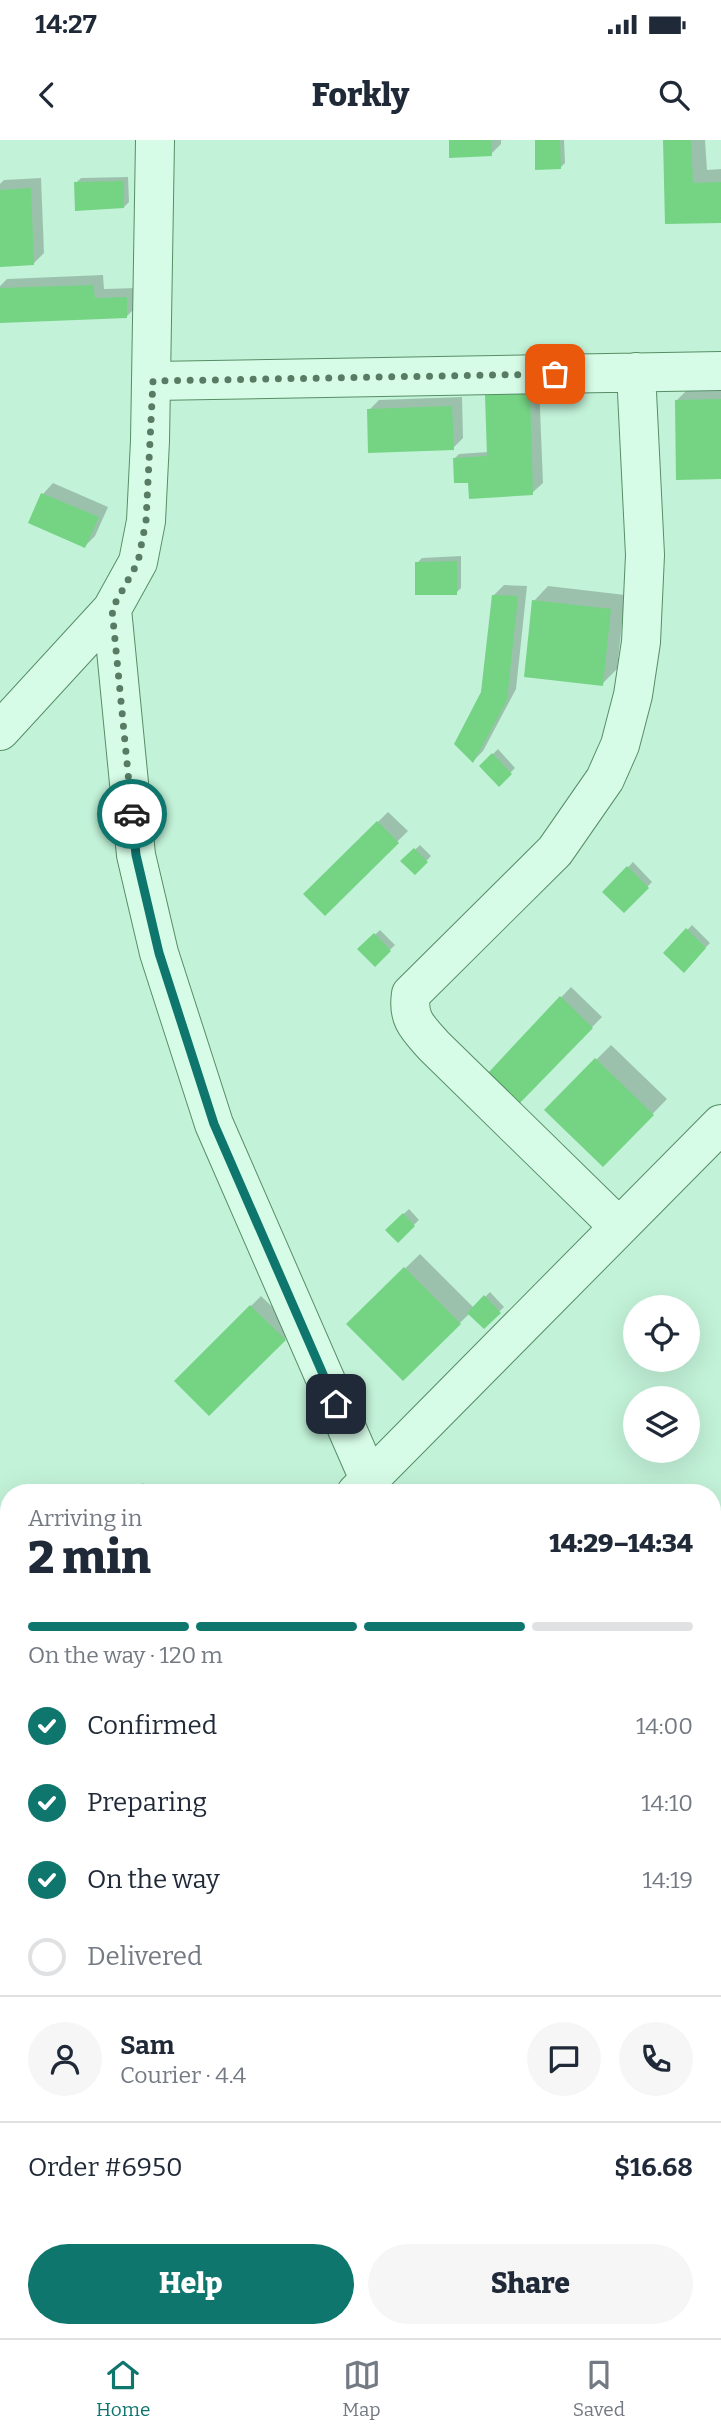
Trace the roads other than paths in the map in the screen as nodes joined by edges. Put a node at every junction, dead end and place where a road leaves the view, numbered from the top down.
1 (155, 140) edge
2 (721, 371) edge
3 (636, 372) junction
4 (153, 381) junction
5 (112, 609) junction
6 (0, 731) edge
7 (721, 1124) edge
8 (618, 1226) junction
9 (365, 1484) edge
10 (371, 1484) edge

1 - 4 street
2 - 3 street
3 - 4 street
3 - 8 street
4 - 5 street
5 - 6 street
5 - 9 street
7 - 8 street
8 - 10 street

